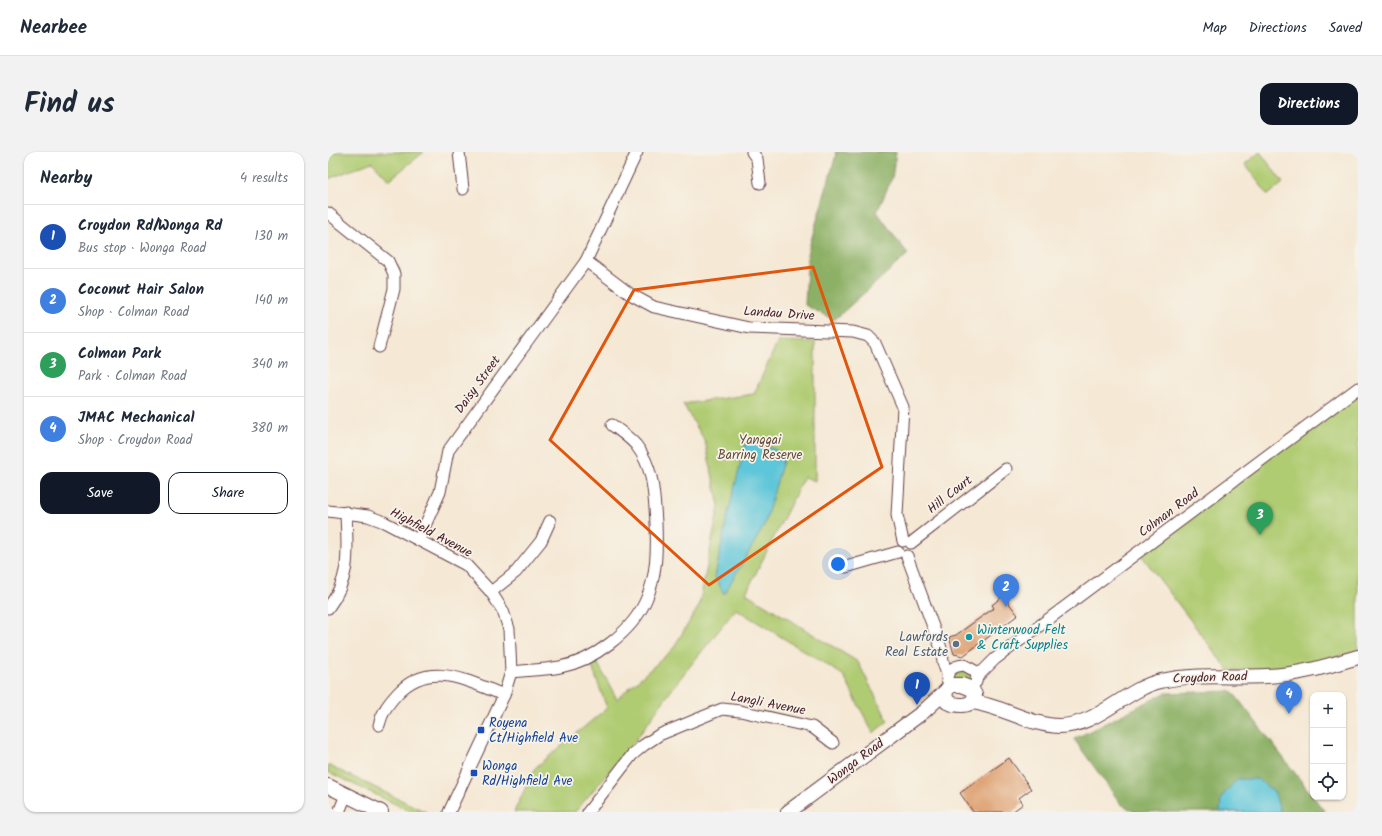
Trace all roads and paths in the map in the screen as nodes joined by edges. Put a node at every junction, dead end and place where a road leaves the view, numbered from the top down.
1 (459, 152) edge
2 (637, 152) edge
3 (752, 152) edge
4 (760, 183) dead end
5 (463, 189) dead end
6 (328, 213) edge
7 (586, 261) junction
8 (379, 347) dead end
9 (1358, 388) edge
10 (612, 425) dead end
11 (1006, 469) dead end
12 (328, 511) edge
13 (346, 512) junction
14 (550, 521) dead end
15 (419, 539) junction
16 (907, 542) junction
17 (903, 554) junction
18 (846, 567) dead end
19 (491, 592) junction
20 (328, 608) edge
21 (942, 651) junction
22 (1358, 657) edge
23 (995, 659) junction
24 (966, 666) junction
25 (511, 672) junction
26 (948, 689) junction
27 (974, 690) junction
28 (504, 695) junction
29 (380, 725) dead end
30 (832, 743) dead end
31 (328, 786) edge
32 (346, 795) junction
33 (339, 812) edge
34 (381, 812) edge
35 (449, 812) edge
36 (588, 812) edge
37 (788, 812) edge

1 - 5 street
2 - 7 street
3 - 4 street
6 - 8 street
7 - 15 street, Daisy Street
7 - 16 street, Landau Drive
9 - 23 street, Colman Road
10 - 25 street
11 - 16 street, Hill Court
12 - 13 street, Highfield Avenue
13 - 15 street, Highfield Avenue
13 - 20 street
14 - 19 street
15 - 19 street, Highfield Avenue
16 - 17 street
17 - 18 street
17 - 21 street
19 - 25 street, Highfield Avenue
21 - 24 street
21 - 26 street
22 - 27 main road, Croydon Road
23 - 24 street, Colman Road
23 - 27 street, Colman Road
24 - 26 street, Colman Road
24 - 27 street
25 - 28 street, Highfield Avenue
26 - 27 main road
26 - 27 main road
26 - 37 main road, Wonga Road
28 - 29 street
28 - 35 street, Highfield Avenue
30 - 36 street, Langli Avenue
31 - 32 main road
32 - 33 street
32 - 34 main road

